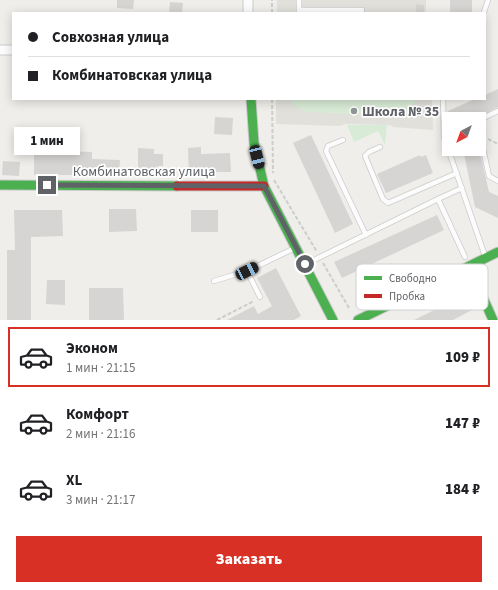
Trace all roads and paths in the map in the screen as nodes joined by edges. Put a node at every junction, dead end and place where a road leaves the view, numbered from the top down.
1 (248, 0) edge
2 (272, 0) edge
3 (299, 0) edge
4 (488, 0) edge
5 (362, 10) dead end
6 (299, 11) edge
7 (248, 12) edge
8 (272, 12) edge
9 (484, 12) dead end
10 (0, 50) edge
11 (12, 50) edge
12 (251, 100) edge
13 (272, 100) edge
14 (443, 100) edge
15 (498, 111) edge
16 (444, 112) edge
17 (486, 117) edge
18 (343, 140) dead end
19 (380, 147) dead end
20 (452, 156) edge
21 (485, 156) edge
22 (457, 173) junction
23 (498, 180) edge
24 (0, 185) edge
25 (264, 186) junction
26 (462, 188) junction
27 (438, 199) junction
28 (366, 235) junction
29 (296, 248) junction
30 (498, 252) edge
31 (320, 257) junction
32 (465, 257) dead end
33 (486, 258) junction
34 (305, 264) junction
35 (473, 264) edge
36 (247, 271) junction
37 (214, 281) dead end
38 (260, 297) joint
39 (488, 305) edge
40 (349, 308) dead end
41 (379, 310) edge
42 (493, 315) edge
43 (217, 320) edge
44 (333, 320) edge
45 (358, 320) edge

1 - 7 street
2 - 8 path
3 - 6 lane
4 - 9 lane
5 - 6 lane
10 - 11 street
12 - 25 street
13 - 31 path
14 - 16 lane
15 - 17 lane
18 - 28 lane
19 - 22 lane
20 - 22 lane
21 - 23 lane
22 - 26 lane
24 - 25 street, Комбинатовская улица
25 - 29 street
26 - 27 lane
26 - 33 lane
27 - 28 lane
27 - 32 lane
28 - 31 lane
29 - 34 street
29 - 36 lane
30 - 33 street
31 - 34 lane
31 - 40 path
33 - 35 street
34 - 44 street
36 - 37 lane
36 - 38 lane
38 - 43 path
39 - 42 street
41 - 45 street

